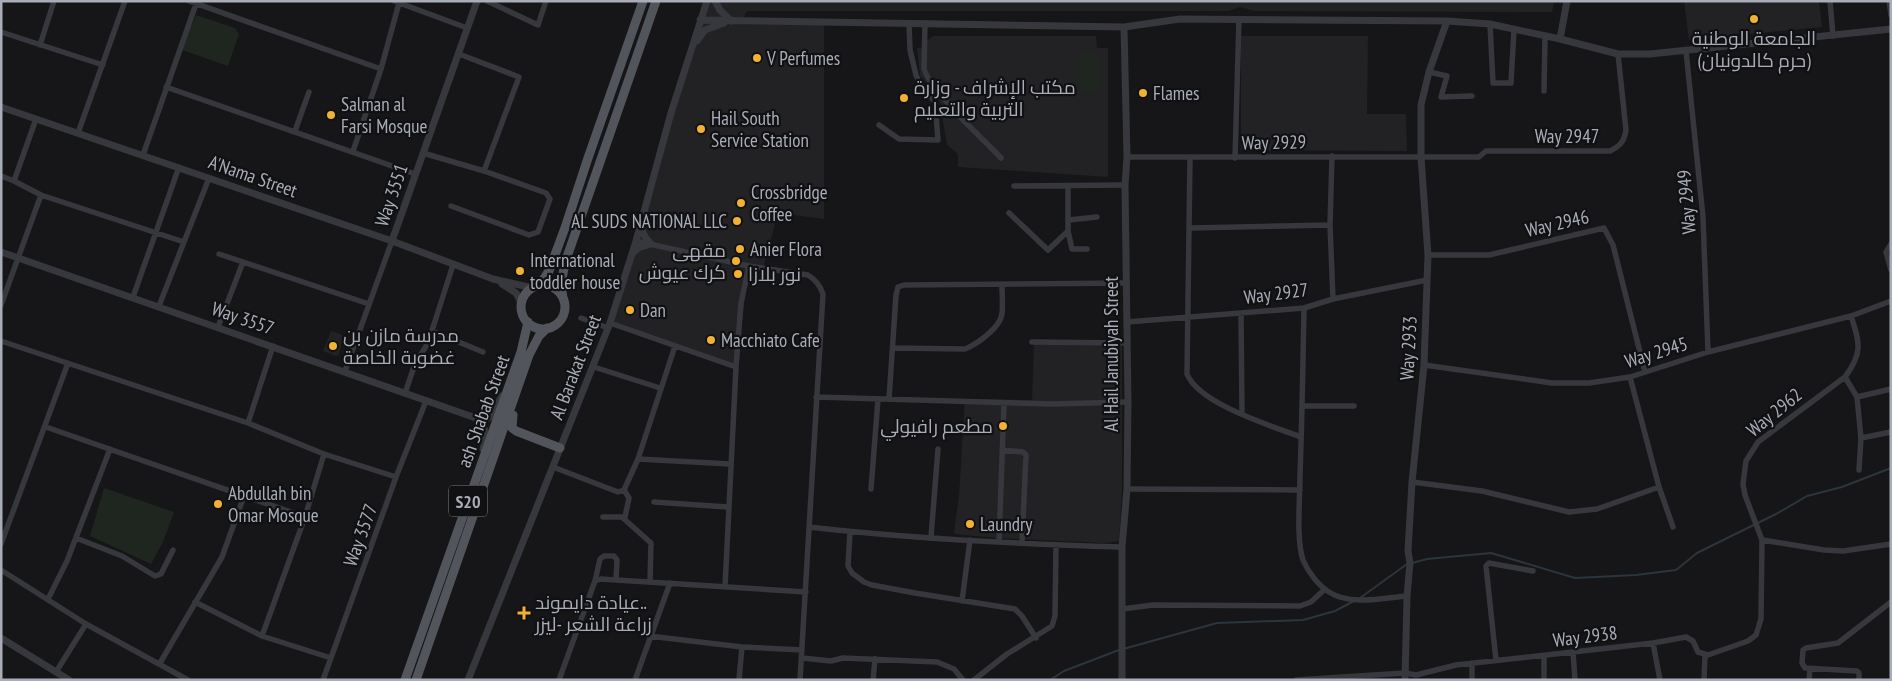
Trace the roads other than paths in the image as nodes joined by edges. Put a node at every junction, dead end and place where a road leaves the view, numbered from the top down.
1 (54, 1) edge
2 (125, 1) edge
3 (189, 1) edge
4 (477, 1) edge
5 (487, 1) edge
6 (546, 1) edge
7 (643, 1) edge
8 (656, 1) edge
9 (707, 1) edge
10 (715, 1) edge
11 (1567, 1) edge
12 (1830, 1) edge
13 (1889, 1) edge
14 (397, 2) edge
15 (196, 4) junction
16 (1891, 15) edge
17 (1238, 19) junction
18 (700, 20) junction
19 (731, 20) junction
20 (1447, 21) junction
21 (909, 23) junction
22 (925, 23) junction
23 (1490, 24) junction
24 (1124, 27) junction
25 (468, 28) junction
26 (1514, 29) junction
27 (1891, 29) edge
28 (1, 32) edge
29 (1833, 36) junction
30 (1545, 37) junction
31 (1560, 39) junction
32 (40, 45) junction
33 (691, 50) junction
34 (1686, 50) junction
35 (459, 54) junction
36 (1618, 54) junction
37 (103, 65) junction
38 (381, 69) junction
39 (1429, 72) junction
40 (166, 87) junction
41 (1544, 91) dead end
42 (309, 92) dead end
43 (1472, 96) dead end
44 (1, 107) edge
45 (36, 119) junction
46 (879, 125) dead end
47 (295, 131) junction
48 (78, 133) junction
49 (353, 151) junction
50 (423, 153) junction
51 (143, 155) junction
52 (1332, 156) junction
53 (1127, 157) junction
54 (1421, 157) junction
55 (1001, 158) dead end
56 (1190, 158) junction
57 (1235, 158) junction
58 (179, 167) junction
59 (484, 171) junction
60 (415, 174) junction
61 (1, 176) edge
62 (209, 178) junction
63 (14, 180) junction
64 (1125, 185) junction
65 (1014, 186) dead end
66 (1068, 186) junction
67 (41, 195) junction
68 (451, 206) dead end
69 (1009, 213) dead end
70 (1097, 217) dead end
71 (1069, 220) junction
72 (1330, 225) junction
73 (640, 226) junction
74 (1190, 228) junction
75 (1068, 231) junction
76 (155, 233) junction
77 (392, 241) junction
78 (636, 241) junction
79 (184, 242) junction
80 (651, 244) junction
81 (1891, 244) edge
82 (1087, 249) dead end
83 (1, 252) edge
84 (219, 254) dead end
85 (631, 255) junction
86 (1428, 255) junction
87 (18, 258) junction
88 (243, 262) junction
89 (454, 265) junction
90 (749, 266) junction
91 (1891, 270) edge
92 (493, 279) junction
93 (1426, 280) junction
94 (1127, 283) junction
95 (1002, 285) junction
96 (536, 287) junction
97 (133, 297) junction
98 (563, 298) junction
99 (1333, 299) junction
100 (1891, 301) edge
101 (369, 304) junction
102 (522, 304) junction
103 (1, 305) edge
104 (159, 306) junction
105 (1304, 308) junction
106 (1241, 313) junction
107 (1851, 316) junction
108 (1188, 317) junction
109 (581, 318) dead end
110 (528, 322) junction
111 (1127, 322) junction
112 (609, 326) junction
113 (218, 327) junction
114 (547, 328) junction
115 (432, 332) junction
116 (1, 341) edge
117 (1032, 342) dead end
118 (1127, 343) junction
119 (274, 346) junction
120 (675, 346) junction
121 (893, 348) junction
122 (483, 352) dead end
123 (1708, 352) junction
124 (68, 363) junction
125 (1424, 365) junction
126 (516, 366) junction
127 (594, 367) junction
128 (736, 367) junction
129 (346, 371) junction
130 (1646, 372) junction
131 (523, 376) junction
132 (1630, 377) junction
133 (1845, 377) junction
134 (660, 388) junction
135 (1891, 389) edge
136 (405, 393) junction
137 (816, 397) junction
138 (1857, 397) junction
139 (878, 399) junction
140 (889, 399) junction
141 (426, 401) junction
142 (1128, 402) junction
143 (1004, 403) junction
144 (1302, 406) junction
145 (1354, 406) dead end
146 (1242, 414) junction
147 (473, 417) junction
148 (248, 423) junction
149 (46, 427) junction
150 (1891, 432) edge
151 (530, 436) junction
152 (1301, 437) junction
153 (1861, 438) junction
154 (560, 448) junction
155 (110, 449) junction
156 (938, 449) dead end
157 (1002, 450) junction
158 (324, 454) junction
159 (638, 459) junction
160 (730, 464) junction
161 (553, 467) junction
162 (1859, 470) dead end
163 (396, 477) junction
164 (1412, 482) junction
165 (486, 483) junction
166 (1659, 486) junction
167 (871, 489) dead end
168 (1127, 489) junction
169 (624, 490) junction
170 (1300, 490) junction
171 (471, 491) junction
172 (244, 496) junction
173 (654, 502) dead end
174 (728, 507) junction
175 (305, 517) junction
176 (603, 517) dead end
177 (623, 518) junction
178 (809, 527) junction
179 (1673, 527) dead end
180 (850, 532) junction
181 (931, 537) junction
182 (76, 538) junction
183 (970, 540) junction
184 (1762, 540) junction
185 (999, 542) junction
186 (1022, 543) junction
187 (1, 544) edge
188 (1891, 544) edge
189 (1056, 545) junction
190 (1122, 548) junction
191 (173, 550) dead end
192 (1, 570) edge
193 (1533, 571) dead end
194 (616, 580) junction
195 (595, 581) junction
196 (650, 582) junction
197 (670, 583) junction
198 (725, 587) junction
199 (1325, 589) junction
200 (806, 592) junction
201 (1408, 596) junction
202 (48, 599) junction
203 (962, 601) junction
204 (195, 602) junction
205 (1891, 602) edge
206 (1122, 609) junction
207 (86, 624) junction
208 (262, 636) junction
209 (649, 636) junction
210 (1, 638) edge
211 (1036, 638) junction
212 (1653, 643) junction
213 (742, 647) junction
214 (802, 650) junction
215 (1573, 652) junction
216 (1544, 656) junction
217 (1704, 656) junction
218 (332, 658) junction
219 (802, 658) junction
220 (875, 659) junction
221 (1496, 660) junction
222 (1472, 663) junction
223 (160, 664) junction
224 (1810, 669) junction
225 (56, 672) junction
226 (1405, 676) edge
227 (69, 680) edge
228 (188, 680) edge
229 (324, 680) edge
230 (405, 680) edge
231 (416, 680) edge
232 (468, 680) edge
233 (560, 680) edge
234 (634, 680) edge
235 (739, 680) edge
236 (800, 680) edge
237 (873, 680) edge
238 (963, 680) edge
239 (974, 680) edge
240 (1122, 680) edge
241 (1296, 680) edge
242 (1472, 680) edge
243 (1544, 680) edge
244 (1575, 680) edge
245 (1660, 680) edge
246 (1704, 680) edge
247 (1809, 680) edge
248 (1859, 680) edge

1 - 32 street
2 - 37 street
3 - 15 street
4 - 25 street, Way 3551
5 - 6 street
7 - 96 main road
8 - 98 main road, S20
9 - 18 street, Al Barakat Street
10 - 19 street
11 - 31 street
12 - 29 street
13 - 16 street
14 - 25 street
14 - 38 street
15 - 38 street
15 - 40 street
17 - 20 street
17 - 24 street
17 - 57 street
18 - 19 street
18 - 33 street, Al Barakat Street
19 - 21 street
19 - 33 street
20 - 23 street
20 - 39 street, Way 2933
21 - 22 street
21 - 46 street
22 - 24 street
22 - 55 street
23 - 26 street
23 - 26 street
24 - 53 street, Al Hail Janubiyah Street
25 - 35 street, Way 3551
26 - 30 street
27 - 29 street
28 - 32 street
29 - 34 street
30 - 31 street
30 - 41 street
31 - 36 street
32 - 37 street
33 - 73 street, Al Barakat Street
34 - 36 street
34 - 123 street, Way 2949
35 - 50 street, Way 3551
35 - 59 street
36 - 54 street, Way 2947
37 - 48 street
38 - 49 street
39 - 43 street
39 - 54 street, Way 2933
40 - 47 street
40 - 51 street
42 - 47 street
44 - 45 street, A'Nama Street
45 - 48 street, A'Nama Street
45 - 63 street
47 - 49 street
48 - 51 street, A'Nama Street
49 - 60 street
50 - 59 street
50 - 60 street, Way 3551
51 - 58 street, A'Nama Street
52 - 54 street, Way 2929
52 - 57 street, Way 2929
52 - 72 street
53 - 56 street, Way 2929
53 - 64 street, Al Hail Janubiyah Street
54 - 86 street, Way 2933
56 - 57 street, Way 2929
56 - 74 street
58 - 62 street, A'Nama Street
58 - 76 street
59 - 68 street
60 - 77 street, Way 3551
61 - 63 street
62 - 77 street, A'Nama Street
62 - 79 street
63 - 67 street
64 - 66 street
64 - 94 street, Al Hail Janubiyah Street
65 - 66 street
66 - 71 street
67 - 76 street
67 - 87 street
69 - 75 street
70 - 71 street
71 - 75 street
72 - 74 street
72 - 99 street
73 - 78 street, Al Barakat Street
73 - 80 street
74 - 108 street
75 - 82 street
76 - 79 street
76 - 97 street
77 - 89 street, A'Nama Street
77 - 101 street, Way 3551
78 - 80 street
78 - 85 street, Al Barakat Street
79 - 104 street
80 - 85 street
80 - 90 street
81 - 91 street
83 - 87 street, Way 3557
84 - 88 street
85 - 112 street, Al Barakat Street
86 - 93 street, Way 2933
86 - 130 street, Way 2946
87 - 97 street, Way 3557
87 - 103 street
88 - 101 street
88 - 113 street
89 - 92 street, A'Nama Street
89 - 115 street
90 - 128 street
90 - 137 street
92 - 96 street, A'Nama Street
92 - 102 street, A'Nama Street
93 - 99 street, Way 2927
93 - 125 street, Way 2933
94 - 95 street
94 - 111 street, Al Hail Janubiyah Street
95 - 121 street
95 - 121 street
96 - 98 main road
96 - 102 main road
97 - 104 street, Way 3557
98 - 114 main road, S20
99 - 105 street, Way 2927
100 - 107 street, Way 2945
101 - 129 street, Way 3551
102 - 110 main road
104 - 113 street, Way 3557
105 - 106 street, Way 2927
105 - 144 street
106 - 108 street, Way 2927
106 - 146 street
107 - 123 street, Way 2945
107 - 133 street, Way 2962
108 - 111 street, Way 2927
108 - 146 street
109 - 112 street
110 - 114 main road
110 - 126 main road, ash Shabab Street / S20
111 - 118 street, Al Hail Janubiyah Street
112 - 120 street
112 - 127 street, Al Barakat Street
113 - 119 street, Way 3557
114 - 131 main road, ash Shabab Street / S20
115 - 122 street
115 - 136 street
116 - 124 street
117 - 118 street
118 - 142 street, Al Hail Janubiyah Street
119 - 129 street, Way 3557
119 - 148 street
120 - 128 street
120 - 134 street
121 - 140 street
123 - 130 street, Way 2945
124 - 148 street
124 - 149 street
125 - 132 street, Way 2945
125 - 164 street, Way 2933
126 - 147 street
126 - 171 main road, ash Shabab Street / S20
127 - 134 street
127 - 154 street, Al Barakat Street
128 - 160 street
129 - 136 street, Way 3557
130 - 132 street, Way 2945
131 - 151 main road
131 - 165 main road, ash Shabab Street / S20
132 - 166 street
133 - 138 street
133 - 184 street, Way 2962
134 - 159 street
135 - 138 street
136 - 141 street, Way 3557
137 - 139 street
137 - 178 street
138 - 153 street
139 - 140 street
139 - 167 street
140 - 143 street
141 - 147 street, Way 3557
141 - 163 street, Way 3577
142 - 143 street
142 - 168 street, Al Hail Janubiyah Street
143 - 157 street
144 - 145 street
144 - 152 street
146 - 152 street
147 - 171 street
148 - 158 street
149 - 155 street
149 - 187 street
150 - 153 street
151 - 154 main road
151 - 165 main road
152 - 170 street
153 - 162 street
154 - 161 street, Al Barakat Street
155 - 172 street
155 - 182 street
156 - 181 street
157 - 185 street
157 - 186 street
158 - 163 street
158 - 175 street
159 - 160 street
159 - 169 street
160 - 174 street
161 - 169 street
161 - 232 street, Al Barakat Street
163 - 218 street, Way 3577
164 - 166 street
164 - 201 street, Way 2933
165 - 231 main road, ash Shabab Street / S20
166 - 179 street
168 - 170 street
168 - 190 street, Al Hail Janubiyah Street
169 - 177 street
170 - 199 street
171 - 230 main road, ash Shabab Street / S20
172 - 175 street
172 - 204 street
173 - 174 street
174 - 198 street
175 - 208 street
176 - 177 street
177 - 196 street
178 - 180 street
178 - 200 street
180 - 181 street
180 - 203 street
181 - 183 street
182 - 191 street
182 - 202 street
183 - 185 street
183 - 203 street
184 - 188 street
184 - 217 street, Way 2962
185 - 186 street
186 - 189 street
189 - 190 street
189 - 211 street
190 - 206 street, Al Hail Janubiyah Street
192 - 202 street
193 - 221 street
194 - 195 street
194 - 195 street
194 - 196 street
195 - 233 street
196 - 197 street
197 - 198 street
197 - 209 street
198 - 200 street
199 - 201 street
199 - 206 street
200 - 214 street
201 - 226 street, Way 2933
202 - 207 street
203 - 211 street
204 - 208 street
204 - 223 street
205 - 224 street
206 - 240 street, Al Hail Janubiyah Street
207 - 223 street
207 - 225 street
208 - 218 street
209 - 213 street
209 - 234 street
210 - 225 street
211 - 239 street
212 - 215 street, Way 2938
212 - 217 street, Way 2938
212 - 245 street
213 - 214 street
213 - 235 street
214 - 219 street
215 - 216 street, Way 2938
215 - 244 street
216 - 221 street, Way 2938
216 - 243 street
217 - 246 street
218 - 229 street, Way 3577
219 - 220 street
219 - 236 street
220 - 237 street
220 - 238 street
221 - 222 street, Way 2938
222 - 226 street, Way 2938
222 - 242 street
223 - 228 street
224 - 247 street
224 - 248 street
225 - 227 street
226 - 241 street, Way 2938

